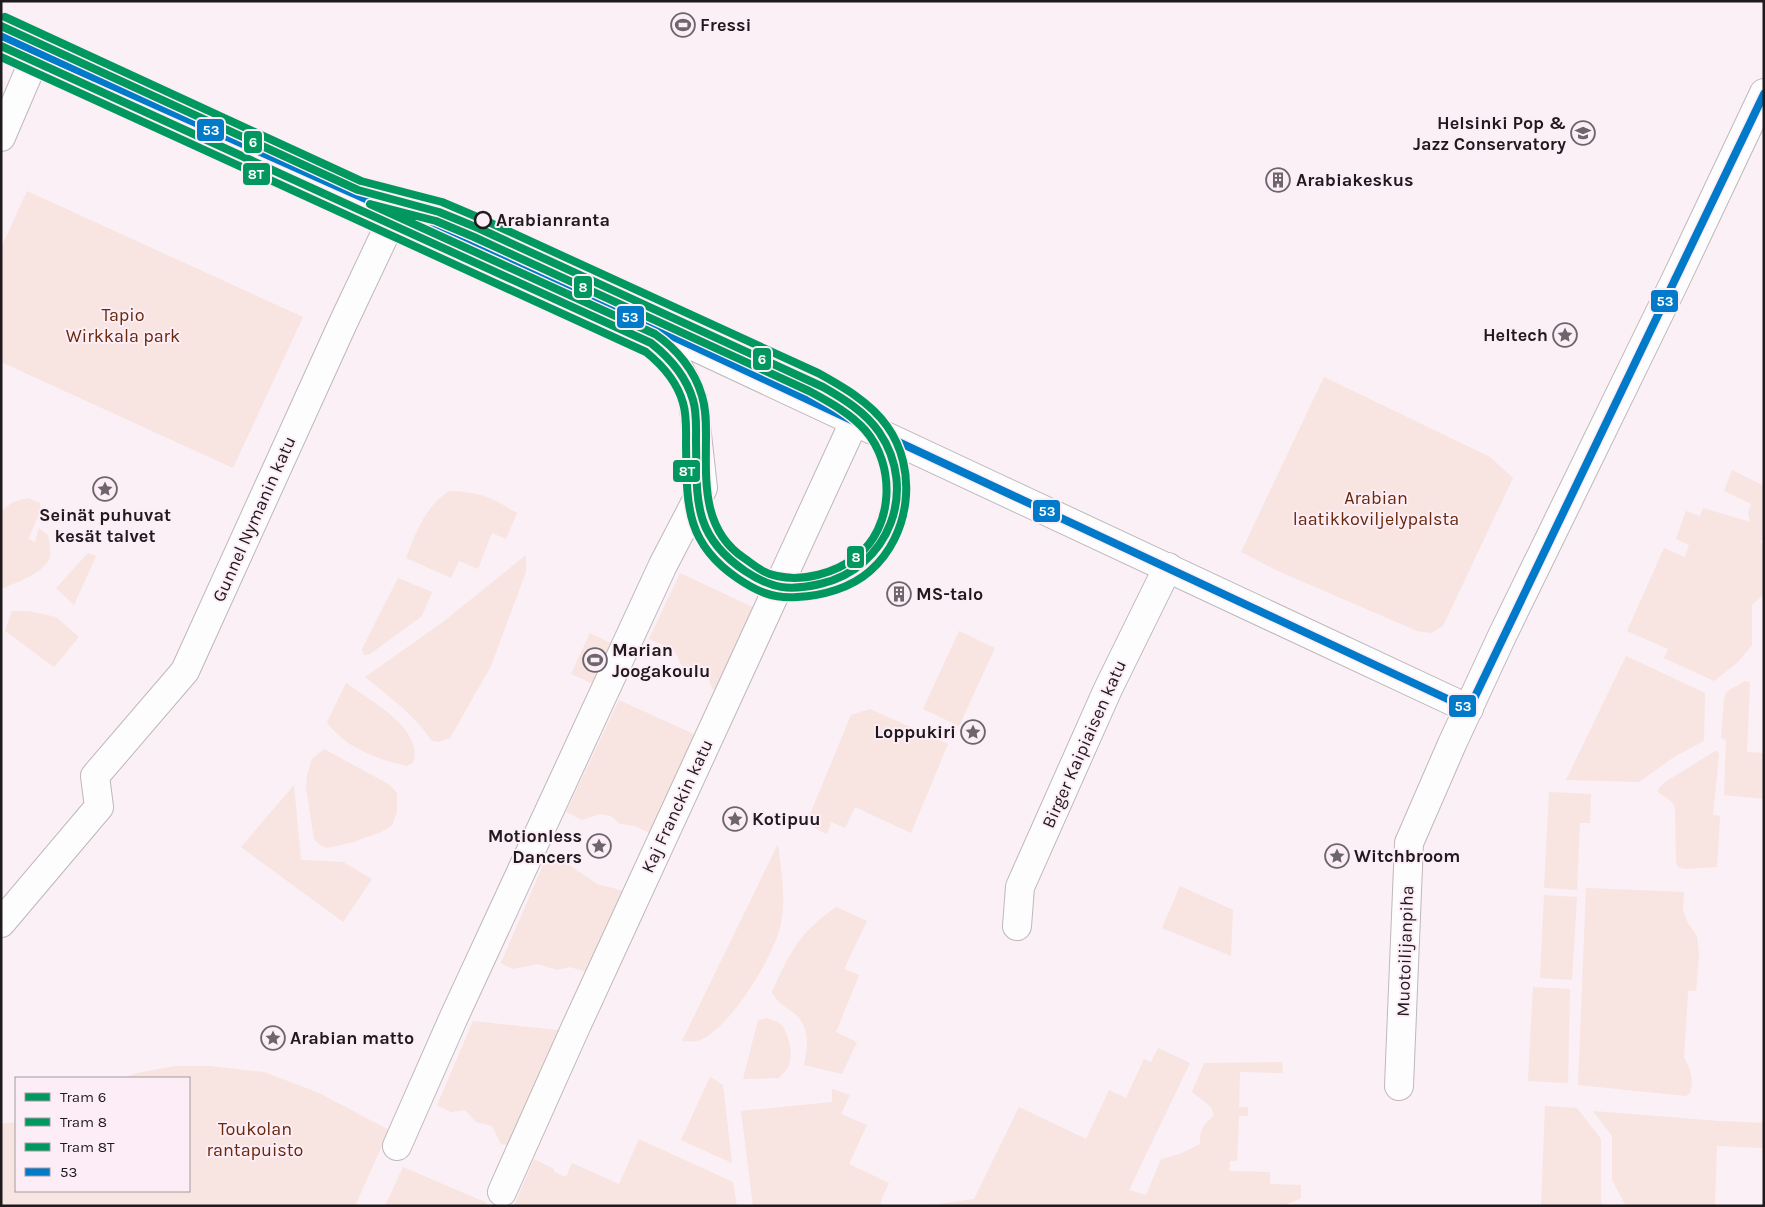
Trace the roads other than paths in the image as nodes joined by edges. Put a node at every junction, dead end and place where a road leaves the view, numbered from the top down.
1 (1, 36) edge
2 (37, 53) junction
3 (1764, 93) edge
4 (1, 137) edge
5 (395, 213) junction
6 (659, 330) junction
7 (854, 422) junction
8 (1168, 567) junction
9 (1469, 709) junction
10 (1, 923) edge
11 (1017, 926) dead end
12 (1399, 1086) dead end
13 (398, 1146) dead end
14 (502, 1192) dead end

1 - 2 street
2 - 4 street
2 - 5 street
3 - 9 street, Muotoilijanpiha
5 - 6 street
5 - 10 street, Gunnel Nymanin katu
6 - 7 street
6 - 13 street
7 - 8 street
7 - 14 street, Kaj Franckin katu
8 - 9 street
8 - 11 street, Birger Kaipiaisen katu
9 - 12 street, Muotoilijanpiha

